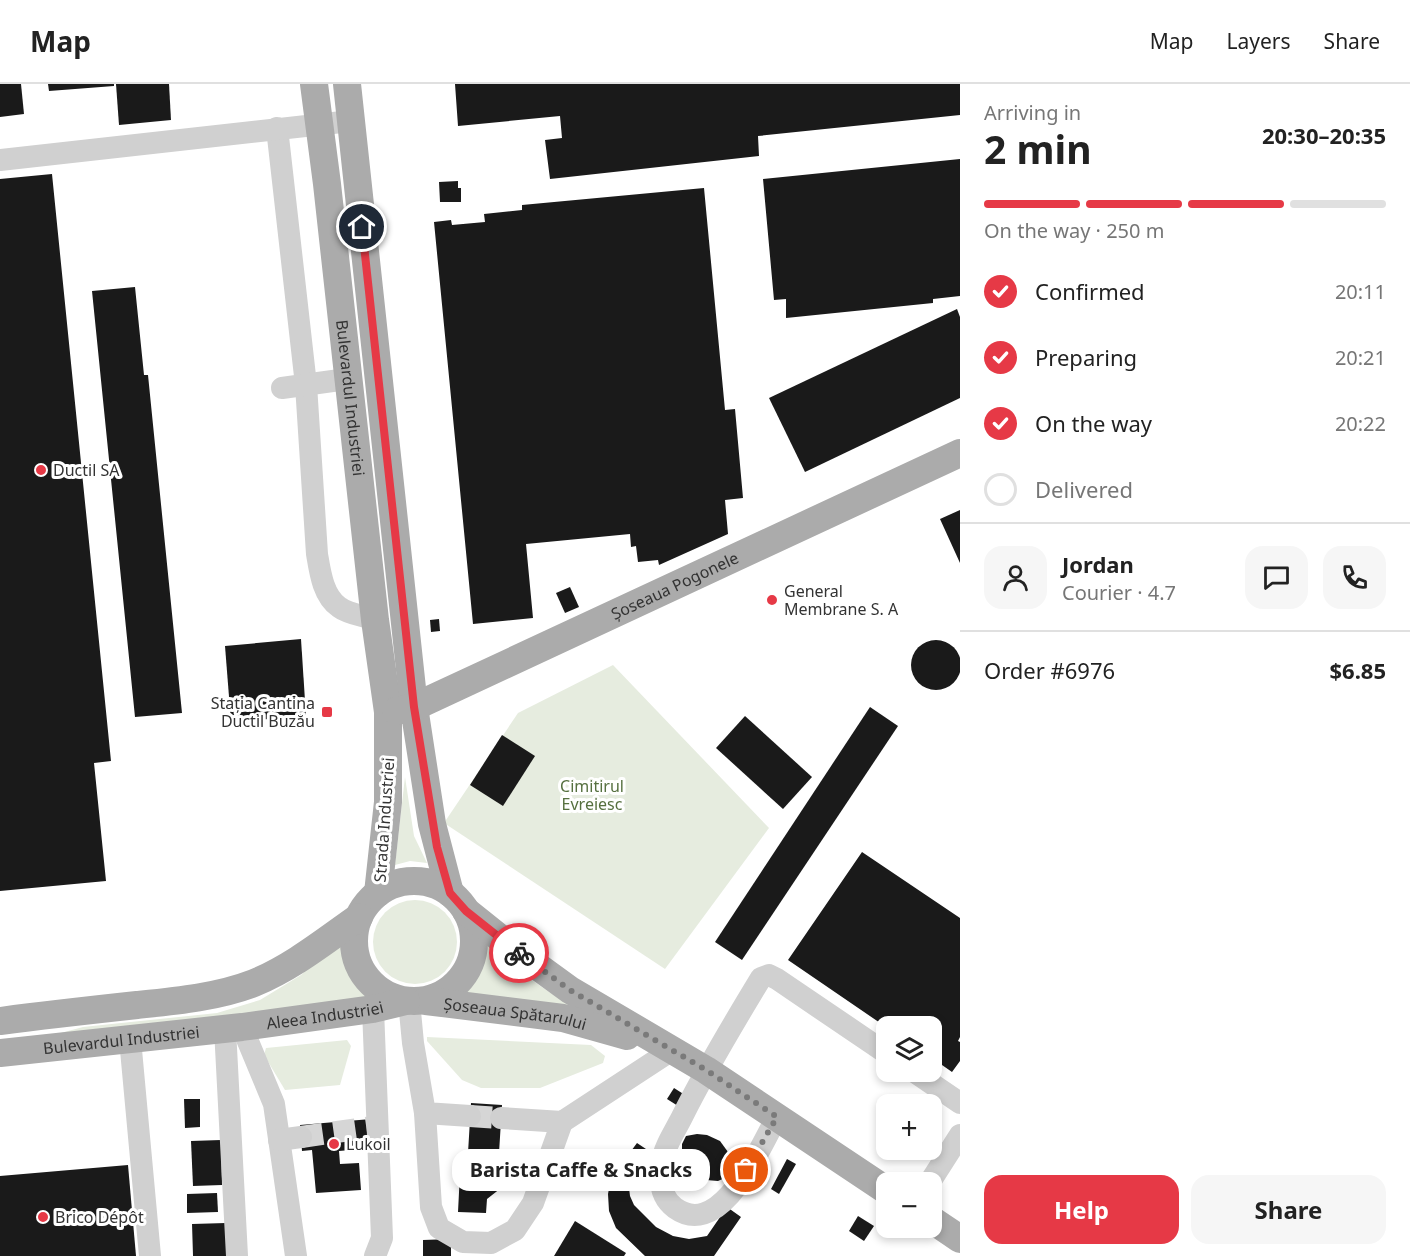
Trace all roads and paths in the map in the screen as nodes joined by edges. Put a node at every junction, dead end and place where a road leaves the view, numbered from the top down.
1 (314, 84) edge
2 (347, 84) edge
3 (351, 121) junction
4 (319, 124) junction
5 (277, 128) junction
6 (0, 160) edge
7 (348, 379) junction
8 (306, 385) junction
9 (282, 388) dead end
10 (960, 453) edge
11 (375, 620) junction
12 (401, 710) junction
13 (378, 893) junction
14 (458, 902) junction
15 (359, 916) junction
16 (414, 1001) junction
17 (373, 1009) junction
18 (0, 1021) edge
19 (234, 1028) junction
20 (130, 1039) junction
21 (876, 1046) edge
22 (672, 1050) junction
23 (0, 1053) edge
24 (706, 1070) junction
25 (929, 1082) edge
26 (960, 1103) edge
27 (425, 1113) junction
28 (470, 1116) tunnel mouth
29 (777, 1117) junction
30 (501, 1118) tunnel mouth
31 (562, 1122) junction
32 (960, 1135) edge
33 (936, 1172) edge
34 (876, 1183) edge
35 (942, 1227) edge
36 (960, 1239) edge
37 (150, 1256) edge
38 (237, 1256) edge
39 (296, 1256) edge
40 (375, 1256) edge

1 - 4 main road, Bulevardul Industriei
2 - 3 main road, Bulevardul Industriei
3 - 4 street
3 - 12 main road, Bulevardul Industriei
4 - 5 street
4 - 7 main road, Bulevardul Industriei
5 - 6 street
5 - 8 street
7 - 8 street
7 - 11 main road, Bulevardul Industriei
8 - 9 street
8 - 11 street
10 - 12 main road, Șoseaua Pogonele
11 - 12 main road, Bulevardul Industriei
12 - 13 main road, Strada Industriei
12 - 14 main road, Strada Industriei
13 - 14 main road, Șoseaua Spătarului
13 - 15 main road, Șoseaua Spătarului
14 - 16 main road, Șoseaua Spătarului
14 - 22 main road, Șoseaua Spătarului
15 - 16 main road, Șoseaua Spătarului
15 - 18 main road, Bulevardul Industriei
16 - 17 main road, Aleea Industriei
16 - 22 main road, Șoseaua Spătarului
16 - 27 street
17 - 19 main road, Aleea Industriei
17 - 40 street
19 - 20 main road, Bulevardul Industriei
19 - 38 street
19 - 39 street
20 - 23 main road, Bulevardul Industriei
20 - 37 street
21 - 24 street
22 - 24 main road, Șoseaua Spătarului
22 - 31 street
24 - 29 main road, Șoseaua Spătarului
24 - 29 street
25 - 26 street
27 - 28 street
27 - 31 street
29 - 34 main road, Șoseaua Spătarului
30 - 31 street
32 - 33 street
35 - 36 main road

